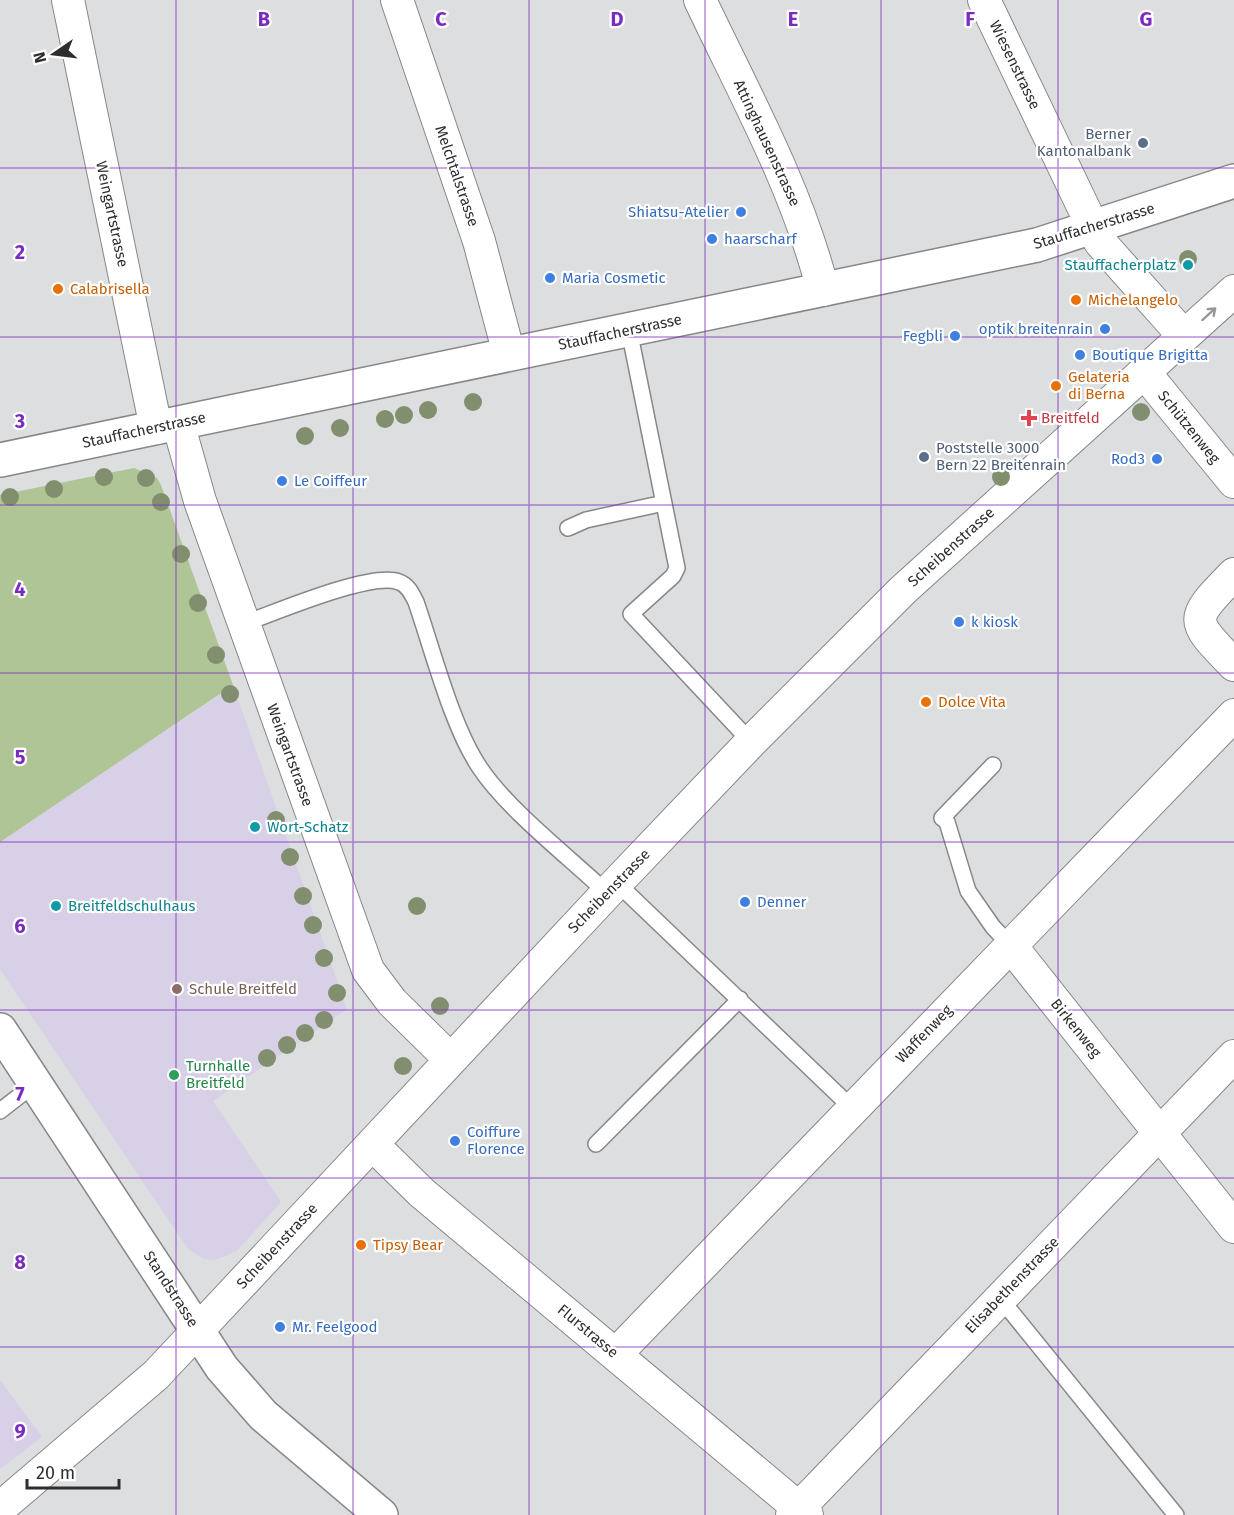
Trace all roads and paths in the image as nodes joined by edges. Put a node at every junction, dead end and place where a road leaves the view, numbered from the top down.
1 (68, 0) edge
2 (397, 0) edge
3 (700, 0) edge
4 (984, 0) edge
5 (1234, 181) edge
6 (1093, 228) junction
7 (823, 290) junction
8 (1234, 291) edge
9 (629, 330) junction
10 (1184, 336) junction
11 (509, 354) junction
12 (1144, 372) junction
13 (167, 426) junction
14 (0, 460) edge
15 (1234, 482) edge
16 (664, 502) junction
17 (568, 528) dead end
18 (1234, 574) edge
19 (243, 624) junction
20 (1234, 665) edge
21 (1234, 715) edge
22 (750, 742) junction
23 (993, 765) dead end
24 (612, 888) junction
25 (1011, 946) junction
26 (740, 999) junction
27 (0, 1030) edge
28 (1234, 1056) edge
29 (450, 1059) junction
30 (36, 1083) junction
31 (852, 1108) junction
32 (0, 1111) edge
33 (1160, 1133) junction
34 (372, 1144) junction
35 (596, 1144) dead end
36 (1234, 1227) edge
37 (999, 1298) junction
38 (198, 1331) junction
39 (616, 1354) junction
40 (0, 1508) edge
41 (799, 1513) edge
42 (381, 1515) edge
43 (1176, 1515) edge

1 - 13 street, Weingartstrasse
2 - 11 street, Melchtalstrasse
3 - 7 street, Attinghausenstrasse
4 - 6 street, Wiesenstrasse
5 - 6 street, Stauffacherstrasse
6 - 7 street, Stauffacherstrasse
6 - 10 street
7 - 9 street, Stauffacherstrasse
10 -> 8 street, Scheibenstrasse
9 - 11 street, Stauffacherstrasse
9 - 16 lane
10 - 12 street, Scheibenstrasse
11 - 13 street, Stauffacherstrasse
12 - 15 street, Schützenweg
12 - 22 street, Scheibenstrasse
13 - 14 street, Stauffacherstrasse
13 - 19 street, Weingartstrasse
16 - 17 lane
16 - 22 lane
18 - 20 street
19 - 24 lane
19 - 29 street, Weingartstrasse
21 - 25 street, Waffenweg
22 - 24 street, Scheibenstrasse
23 - 25 lane, Birkenweg
24 - 26 lane
24 - 29 street, Scheibenstrasse
25 - 31 street, Waffenweg
25 - 33 street, Birkenweg
26 - 31 lane
26 - 35 lane
27 - 30 street, Standstrasse
28 - 33 street, Elisabethenstrasse
29 - 34 street, Scheibenstrasse
30 - 32 lane
30 - 38 street, Standstrasse
31 - 39 street, Waffenweg
33 - 36 street, Birkenweg
33 - 37 street, Elisabethenstrasse
34 - 38 street, Scheibenstrasse
34 - 39 street, Flurstrasse
37 - 41 street, Elisabethenstrasse
37 - 43 lane
38 - 40 street, Scheibenstrasse
38 - 42 street, Standstrasse
39 - 41 street, Flurstrasse

